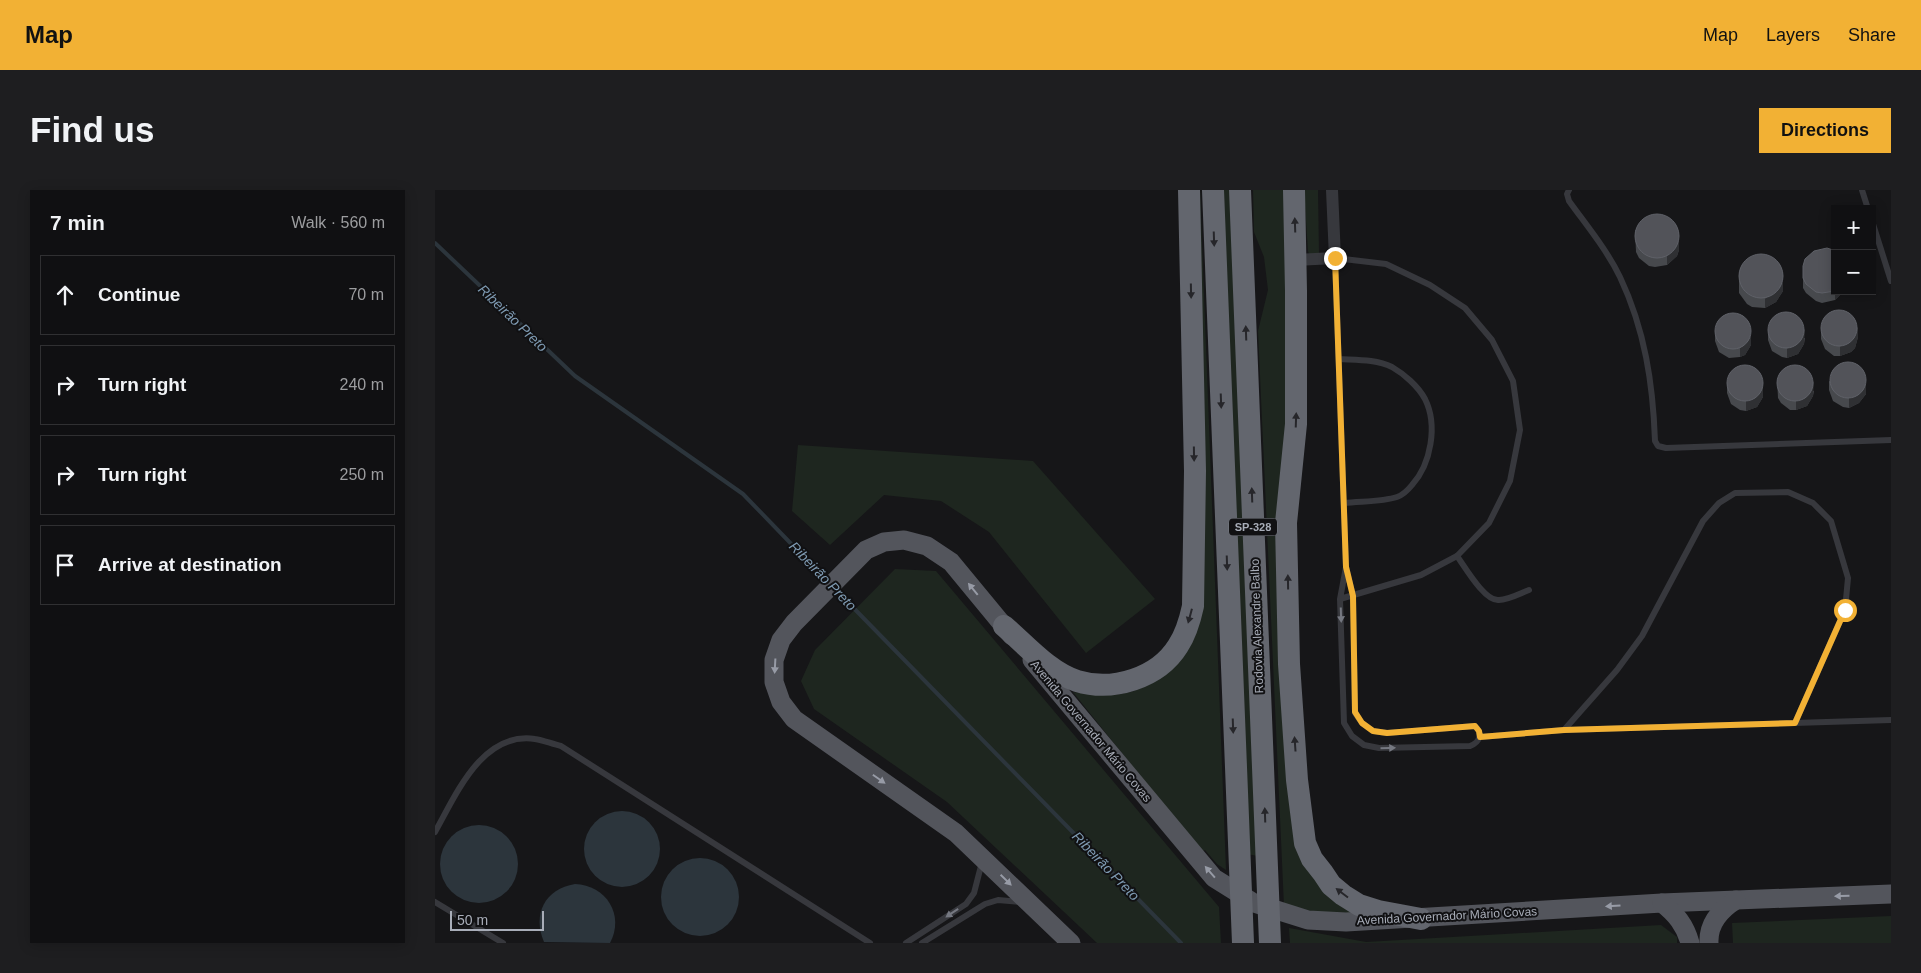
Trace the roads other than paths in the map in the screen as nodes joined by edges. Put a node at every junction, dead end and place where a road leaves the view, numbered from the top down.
1 (1189, 190) edge
2 (1213, 190) edge
3 (1240, 190) edge
4 (1293, 190) edge
5 (1332, 190) edge
6 (1569, 190) edge
7 (1862, 190) edge
8 (1867, 205) edge
9 (1876, 234) edge
10 (1335, 258) junction
11 (1295, 260) junction
12 (1891, 281) edge
13 (1339, 359) junction
14 (1891, 440) edge
15 (1344, 503) junction
16 (1457, 556) junction
17 (1346, 567) junction
18 (1529, 590) dead end
19 (1353, 596) junction
20 (1340, 599) junction
21 (1004, 626) junction
22 (1891, 720) edge
23 (1795, 723) junction
24 (1564, 730) junction
25 (1480, 737) junction
26 (435, 832) edge
27 (982, 858) junction
28 (1891, 894) edge
29 (1737, 900) junction
30 (435, 902) edge
31 (1028, 902) junction
32 (1662, 902) junction
33 (1421, 919) junction
34 (503, 943) edge
35 (870, 943) edge
36 (906, 943) edge
37 (922, 943) edge
38 (1071, 943) edge
39 (1243, 943) edge
40 (1271, 943) edge
41 (1690, 943) edge
42 (1709, 943) edge

1 -> 21 highway
2 -> 39 highway, SP-328
40 -> 3 highway, Rodovia Alexandre Balbo / SP-328
11 -> 4 highway
5 - 10 street
6 - 14 lane
7 - 8 lane
9 - 12 lane
10 - 11 street
10 - 13 lane
10 - 16 lane
33 -> 11 highway
13 - 15 lane
13 - 15 lane
15 - 17 lane
16 - 18 lane
16 - 19 lane
17 - 19 lane
17 - 20 lane
19 - 20 lane
19 - 25 lane
20 -> 25 lane
21 -> 27 main road, Avenida Governador Mário Covas
33 -> 21 main road, Avenida Governador Mário Covas
22 - 23 lane
23 - 24 lane
23 - 24 lane
24 - 25 lane
26 - 35 lane
27 -> 31 main road, Avenida Governador Mário Covas
27 -> 36 lane
28 -> 29 main road, Avenida Governador Mário Covas
29 - 32 main road, Avenida Governador Mário Covas
29 - 42 main road
30 - 34 lane
31 - 37 lane
31 - 38 main road, Avenida Governador Mário Covas
32 -> 33 main road, Avenida Governador Mário Covas
32 - 41 main road

